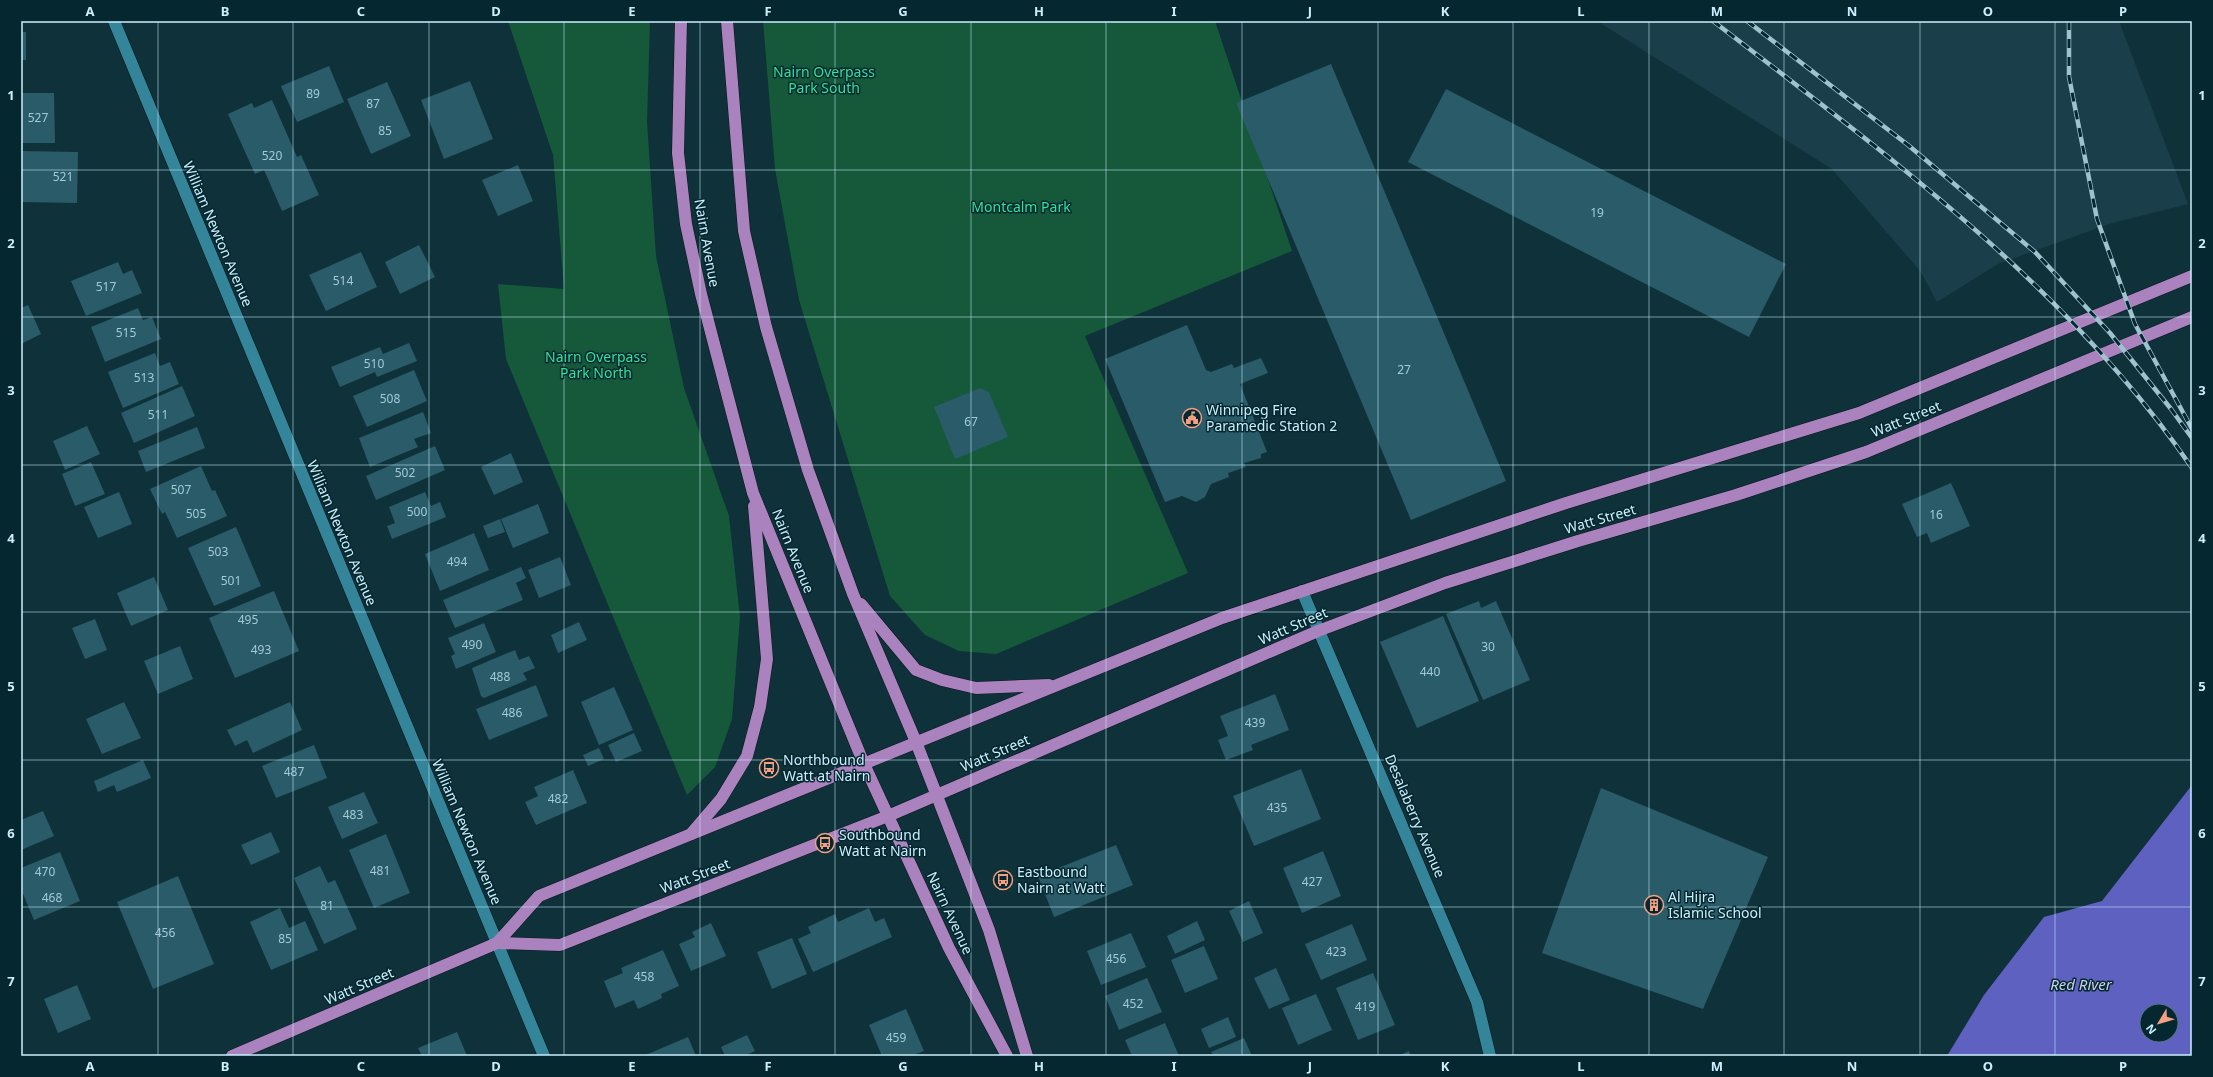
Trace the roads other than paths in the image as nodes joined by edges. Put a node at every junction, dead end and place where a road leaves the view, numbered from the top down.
1 (114, 21) edge
2 (681, 21) edge
3 (727, 21) edge
4 (2192, 276) edge
5 (2192, 318) edge
6 (752, 493) junction
7 (1302, 591) junction
8 (853, 594) junction
9 (1318, 631) junction
10 (1058, 685) junction
11 (916, 742) junction
12 (864, 764) junction
13 (936, 794) junction
14 (888, 816) junction
15 (689, 836) junction
16 (497, 943) junction
17 (232, 1056) edge
18 (544, 1056) edge
19 (1007, 1056) edge
20 (1027, 1056) edge
21 (1490, 1056) edge

1 - 16 street, William Newton Avenue
2 - 6 main road, Nairn Avenue
3 - 8 main road, Nairn Avenue
4 - 7 main road, Watt Street
5 - 9 main road, Watt Street
6 - 12 main road, Nairn Avenue
6 - 15 main road
7 - 9 street, Desalaberry Avenue
7 - 10 main road, Watt Street
8 - 10 main road
8 - 11 main road, Nairn Avenue
9 - 13 main road, Watt Street
9 - 21 street, Desalaberry Avenue
10 - 11 main road, Watt Street
11 - 12 main road, Watt Street
11 - 13 main road, Nairn Avenue
12 - 14 main road, Nairn Avenue
12 - 15 main road, Watt Street
13 - 14 main road, Watt Street
13 - 20 main road, Nairn Avenue
14 - 16 main road, Watt Street
14 - 19 main road, Nairn Avenue
15 - 16 main road, Watt Street
16 - 17 main road, Watt Street
16 - 18 street, William Newton Avenue

